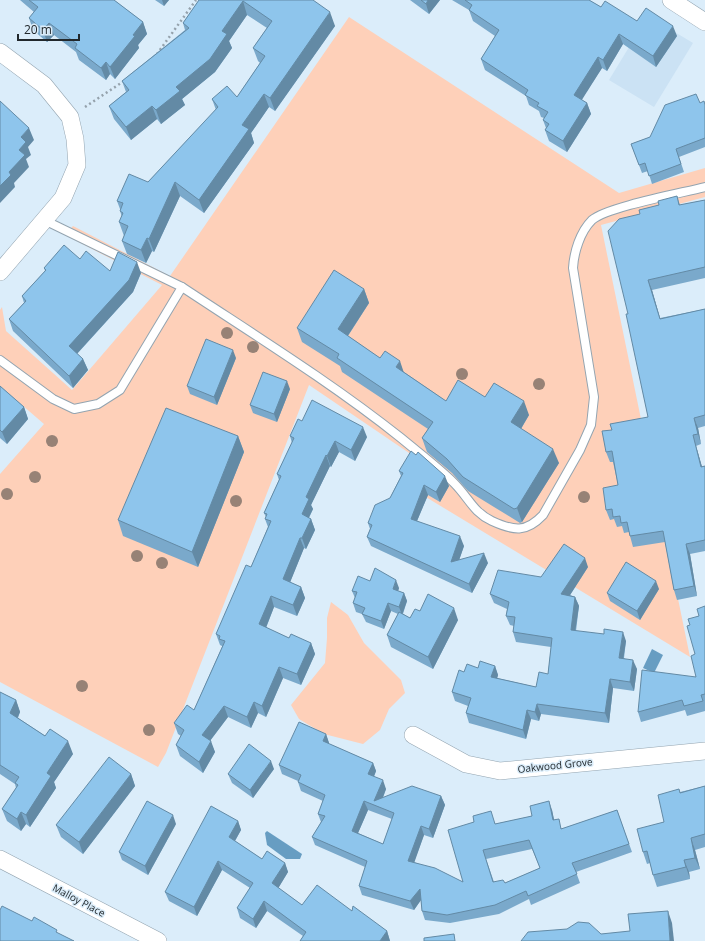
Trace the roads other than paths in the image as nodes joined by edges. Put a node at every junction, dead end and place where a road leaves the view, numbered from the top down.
1 (671, 0) edge
2 (705, 22) edge
3 (0, 52) edge
4 (705, 187) edge
5 (44, 220) junction
6 (0, 272) edge
7 (182, 287) junction
8 (0, 360) edge
9 (413, 736) dead end
10 (705, 751) edge
11 (0, 859) edge
12 (158, 941) edge

1 - 2 street
3 - 5 street
4 - 7 lane
5 - 6 street
5 - 7 lane
7 - 8 lane
9 - 10 street, Oakwood Grove
11 - 12 street, Malloy Place

